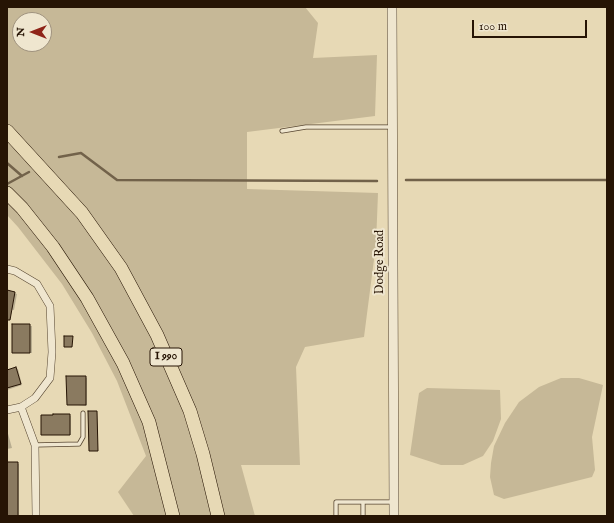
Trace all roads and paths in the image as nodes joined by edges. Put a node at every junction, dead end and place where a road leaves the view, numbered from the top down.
1 (392, 7) edge
2 (393, 127) junction
3 (7, 131) edge
4 (282, 131) dead end
5 (7, 193) edge
6 (7, 269) edge
7 (21, 407) junction
8 (7, 410) edge
9 (83, 413) dead end
10 (35, 445) junction
11 (363, 502) junction
12 (394, 502) junction
13 (36, 516) edge
14 (173, 516) edge
15 (218, 516) edge
16 (336, 516) edge
17 (363, 516) edge
18 (394, 516) edge

1 - 2 street, Dodge Road
2 - 4 lane
2 - 12 street, Dodge Road
3 - 15 highway, I 990
5 - 14 highway
6 - 7 street
7 - 8 street
7 - 10 street
9 - 10 lane
10 - 13 street
11 - 12 lane
11 - 16 lane
11 - 17 lane
12 - 18 street, Dodge Road

